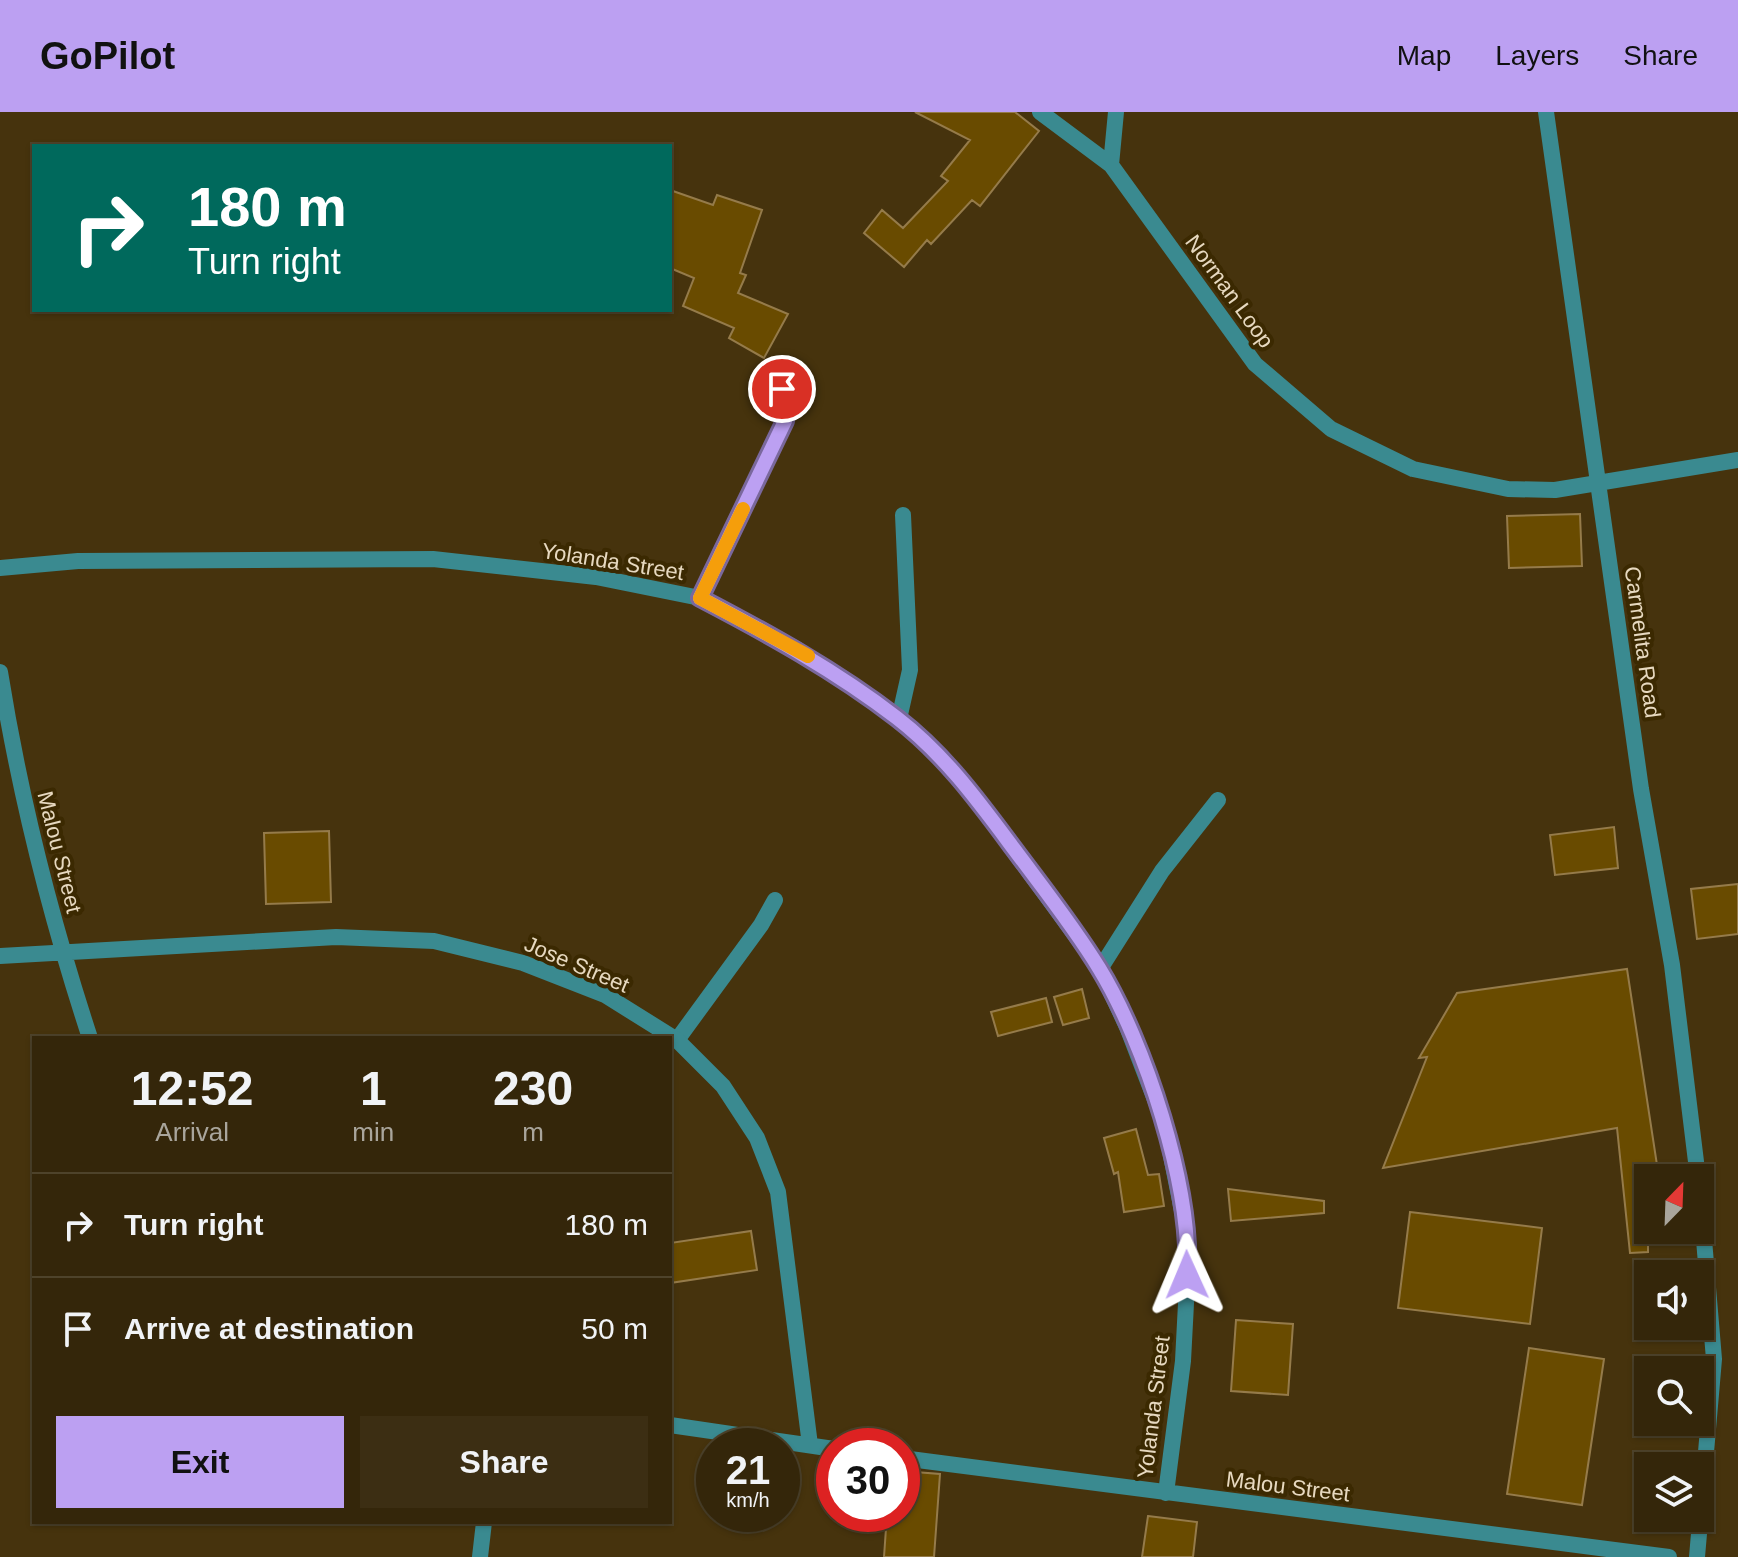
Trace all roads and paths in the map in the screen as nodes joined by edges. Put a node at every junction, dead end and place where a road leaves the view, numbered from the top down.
1 (1040, 112) edge
2 (1116, 112) edge
3 (1546, 112) edge
4 (1111, 165) junction
5 (782, 389) dead end
6 (1738, 460) edge
7 (1598, 484) junction
8 (903, 515) dead end
9 (0, 568) edge
10 (700, 598) junction
11 (0, 672) edge
12 (899, 719) junction
13 (1218, 800) dead end
14 (775, 900) dead end
15 (62, 951) junction
16 (0, 956) edge
17 (1100, 969) junction
18 (89, 1036) edge
19 (671, 1036) edge
20 (672, 1037) edge
21 (677, 1040) junction
22 (1696, 1164) edge
23 (1704, 1244) edge
24 (672, 1425) edge
25 (810, 1445) junction
26 (816, 1446) edge
27 (920, 1460) edge
28 (1166, 1493) junction
29 (484, 1524) edge
30 (480, 1557) edge
31 (1669, 1557) edge
32 (1697, 1557) edge

1 - 4 street, Norman Loop
2 - 4 street
3 - 7 street, Carmelita Road
4 - 7 street, Norman Loop
5 - 10 street
6 - 7 street, Norman Loop
7 - 22 street, Carmelita Road
8 - 12 street
9 - 10 street, Yolanda Street
10 - 12 street, Yolanda Street
11 - 15 street, Malou Street
12 - 17 street, Yolanda Street
13 - 17 street
14 - 21 street
15 - 16 street, Jose Street
15 - 18 street, Malou Street
15 - 19 street, Jose Street
17 - 28 street, Yolanda Street
20 - 21 street, Jose Street
21 - 25 street, Jose Street
23 - 32 street
24 - 25 street
25 - 26 street
27 - 28 street, Malou Street
28 - 31 street, Malou Street
29 - 30 street

